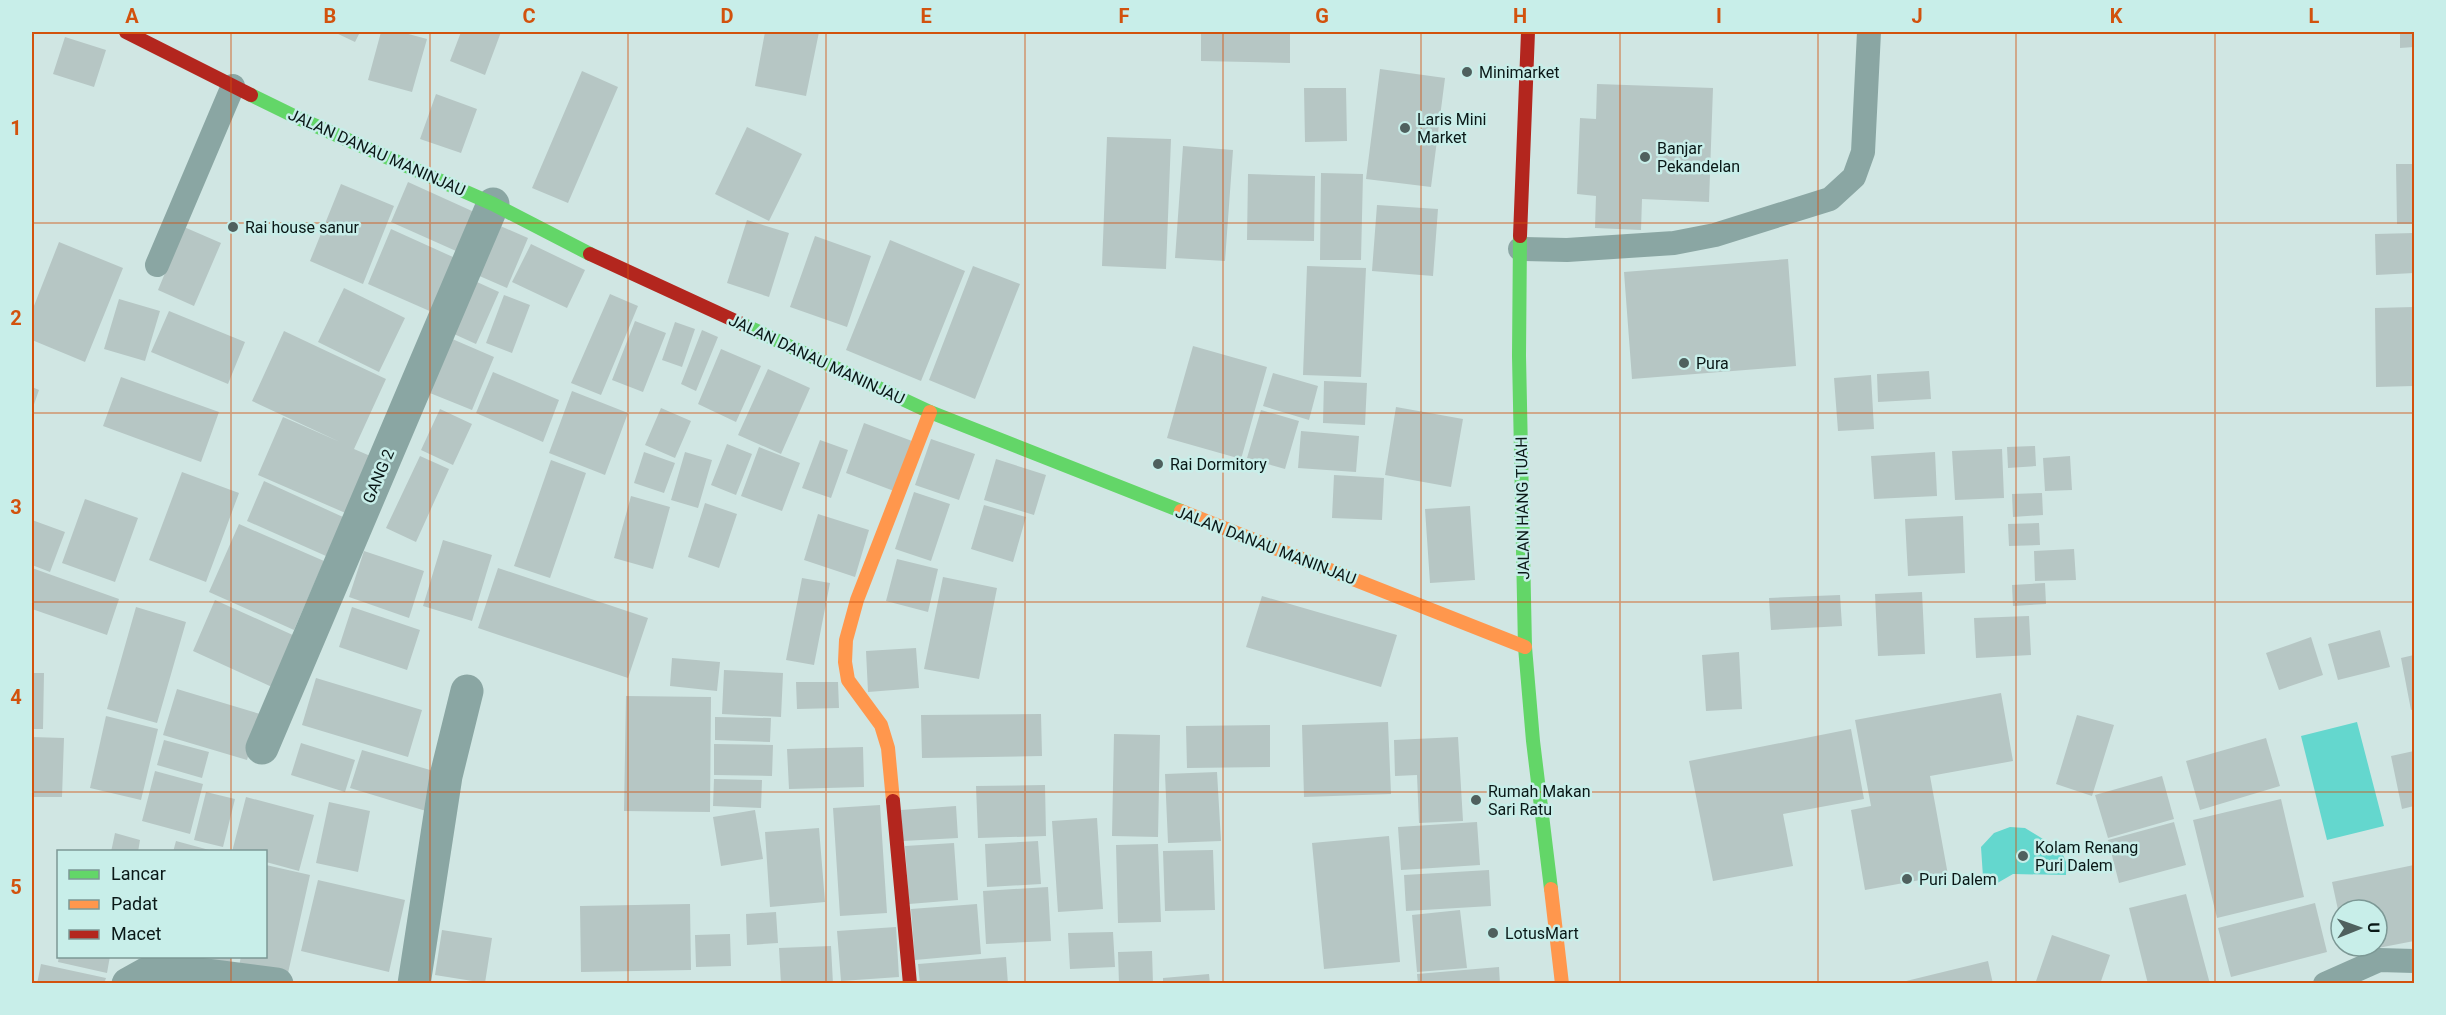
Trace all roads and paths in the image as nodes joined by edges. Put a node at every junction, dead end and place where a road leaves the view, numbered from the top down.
1 (126, 32) edge
2 (1528, 32) edge
3 (1869, 32) edge
4 (233, 86) junction
5 (494, 204) junction
6 (1520, 249) junction
7 (157, 266) dead end
8 (930, 412) junction
9 (1525, 647) junction
10 (467, 691) dead end
11 (262, 748) dead end
12 (2415, 961) edge
13 (128, 984) edge
14 (277, 984) edge
15 (414, 984) edge
16 (910, 984) edge
17 (1562, 984) edge
18 (2325, 984) edge

1 - 4 street, JALAN DANAU MANINJAU
2 - 6 street, JALAN HANG TUAH
3 - 6 lane
4 - 5 street, JALAN DANAU MANINJAU
4 - 7 lane
5 - 8 street, JALAN DANAU MANINJAU
5 - 11 street, GANG 2
6 - 9 street, JALAN HANG TUAH
8 - 9 street, JALAN DANAU MANINJAU
8 - 16 street
9 - 17 street, JALAN HANG TUAH
10 - 15 street
12 - 18 lane
13 - 14 street

